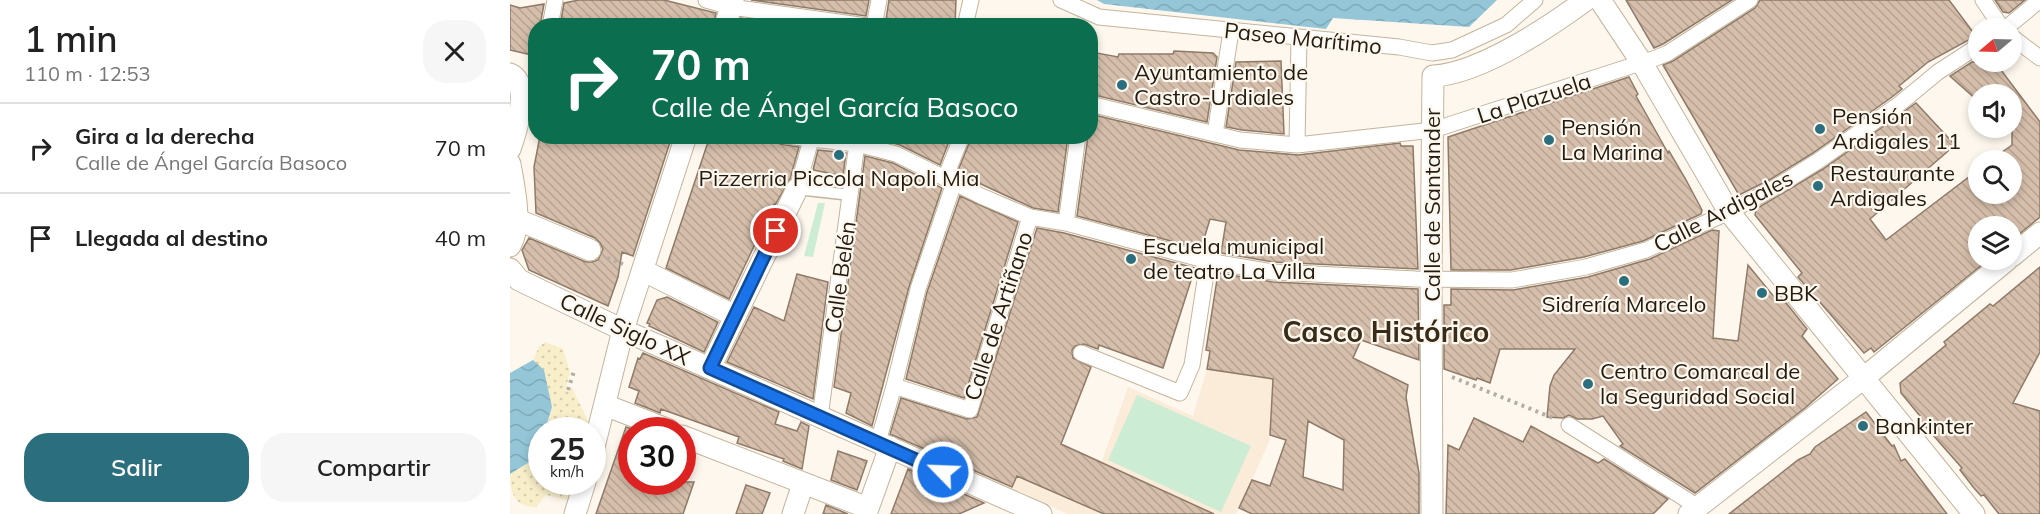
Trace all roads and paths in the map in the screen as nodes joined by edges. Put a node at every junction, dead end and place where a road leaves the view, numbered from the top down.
1 (555, 0) edge
2 (706, 0) edge
3 (879, 0) edge
4 (971, 0) edge
5 (1061, 0) edge
6 (1535, 0) edge
7 (1586, 0) edge
8 (1600, 0) edge
9 (1750, 0) edge
10 (1983, 0) edge
11 (2040, 0) edge
12 (730, 11) edge
13 (552, 18) edge
14 (794, 18) edge
15 (876, 18) edge
16 (967, 18) edge
17 (1996, 18) edge
18 (2017, 18) edge
19 (1231, 31) junction
20 (1299, 38) junction
21 (2022, 44) edge
22 (1968, 52) edge
23 (2040, 58) edge
24 (1642, 63) junction
25 (510, 74) edge
26 (1098, 106) edge
27 (1433, 130) junction
28 (1215, 134) junction
29 (684, 144) edge
30 (810, 144) edge
31 (857, 144) edge
32 (869, 144) edge
33 (960, 144) edge
34 (1077, 144) edge
35 (1297, 145) junction
36 (510, 149) edge
37 (510, 164) edge
38 (949, 180) junction
39 (797, 189) junction
40 (851, 195) junction
41 (1729, 212) junction
42 (1030, 217) junction
43 (516, 219) junction
44 (1066, 223) junction
45 (2040, 233) edge
46 (510, 246) edge
47 (2022, 248) edge
48 (590, 250) dead end
49 (1208, 261) junction
50 (510, 269) edge
51 (1995, 270) edge
52 (644, 271) junction
53 (1431, 279) junction
54 (735, 316) junction
55 (623, 330) junction
56 (1081, 353) dead end
57 (710, 368) junction
58 (1432, 369) junction
59 (574, 371) dead end
60 (1864, 377) junction
61 (894, 386) junction
62 (568, 390) dead end
63 (605, 405) junction
64 (1546, 415) dead end
65 (602, 417) edge
66 (636, 417) edge
67 (820, 417) junction
68 (1569, 425) dead end
69 (696, 442) edge
70 (884, 444) junction
71 (803, 484) junction
72 (581, 495) edge
73 (1694, 510) edge
74 (867, 511) edge
75 (575, 514) edge
76 (793, 514) edge
77 (1041, 514) edge
78 (1432, 514) edge
79 (1974, 514) edge

1 - 13 street
2 - 12 street
3 - 15 street
4 - 16 street
5 - 19 street, Paseo Marítimo
6 - 20 street, Paseo Marítimo
7 - 27 street, Calle de Santander
8 - 24 street
9 - 24 street, La Plazuela
10 - 17 street
11 - 18 street
12 - 14 street
19 - 20 street, Paseo Marítimo
19 - 28 street
20 - 35 street
21 - 23 street
22 - 41 street, Calle Ardigales
24 - 27 street, La Plazuela
24 - 41 street
25 - 36 street
26 - 28 street, La Plazuela
27 - 35 street, La Plazuela
27 - 53 street, Calle de Santander
28 - 35 street, La Plazuela
29 - 52 street
30 - 39 street
31 - 40 street, Calle Belén
32 - 38 street, Calle Ardigales
33 - 38 street
34 - 44 street
37 - 43 street
38 - 42 street, Calle Ardigales
38 - 61 street
39 - 40 lane
39 - 54 street
40 - 67 street, Calle Belén
41 - 53 street, Calle Ardigales
41 - 60 street
42 - 44 street, Calle Ardigales
42 - 61 street, Calle de Artiñano
43 - 46 street
43 - 48 street
44 - 49 street, Calle Ardigales
45 - 47 street
49 - 53 street, Calle Ardigales
49 - 56 street
50 - 55 street, Calle Siglo XX
51 - 60 street
52 - 54 street
52 - 55 street
53 - 58 street, Calle de Santander
54 - 57 street
55 - 57 street, Calle Siglo XX
55 - 63 street
57 - 67 street, Calle Siglo XX
58 - 64 path
58 - 78 street, Calle de Santander
59 - 62 path
60 - 73 street
60 - 79 street
61 - 70 street
63 - 65 street
63 - 66 street
67 - 70 street, Calle Siglo XX
68 - 73 street
69 - 71 street
70 - 74 street
70 - 77 street, Calle Siglo XX
71 - 74 street
71 - 76 street
72 - 75 street

